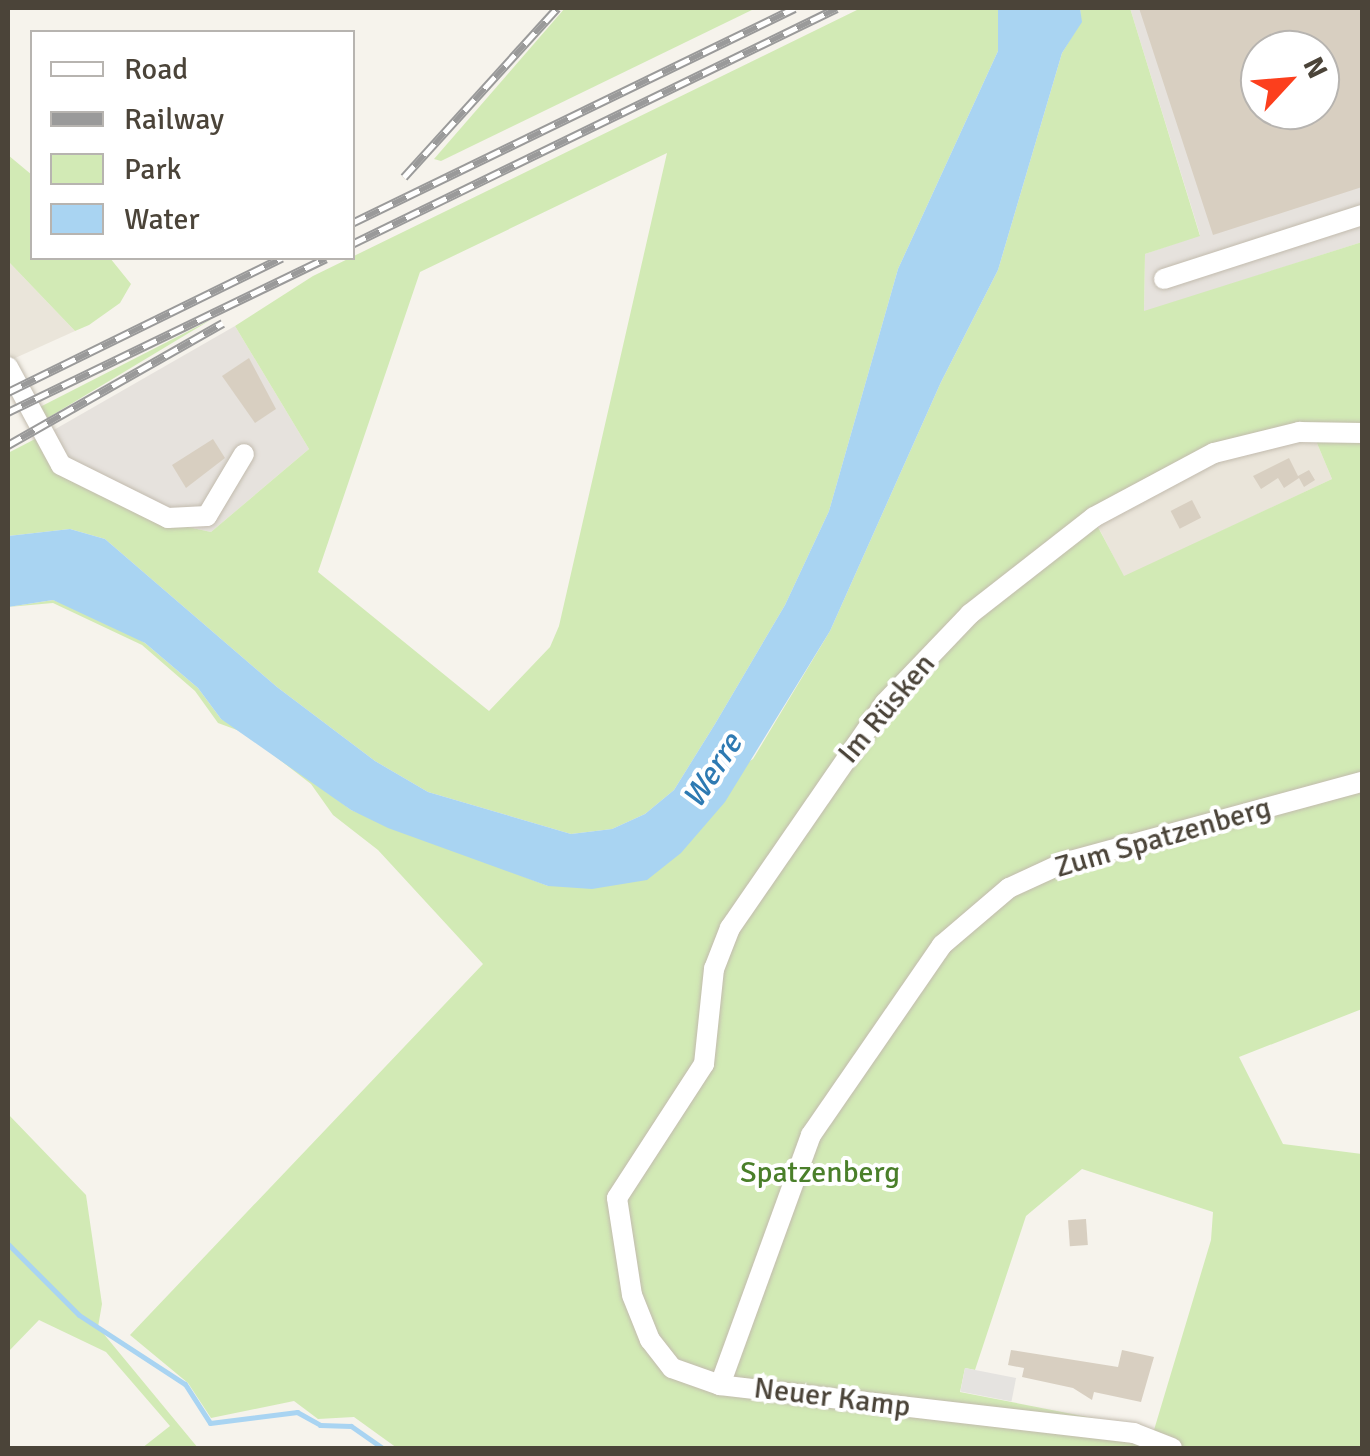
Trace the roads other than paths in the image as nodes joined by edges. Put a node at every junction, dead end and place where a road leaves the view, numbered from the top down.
1 (1362, 215) edge
2 (1164, 279) dead end
3 (8, 367) edge
4 (1362, 433) edge
5 (244, 454) dead end
6 (1362, 782) edge
7 (617, 1198) joint
8 (720, 1384) junction
9 (1172, 1448) edge

1 - 2 street
3 - 5 street
4 - 7 street, Im Rüsken
6 - 8 street, Zum Spatzenberg
7 - 8 street, Neuer Kamp
8 - 9 street, Neuer Kamp

